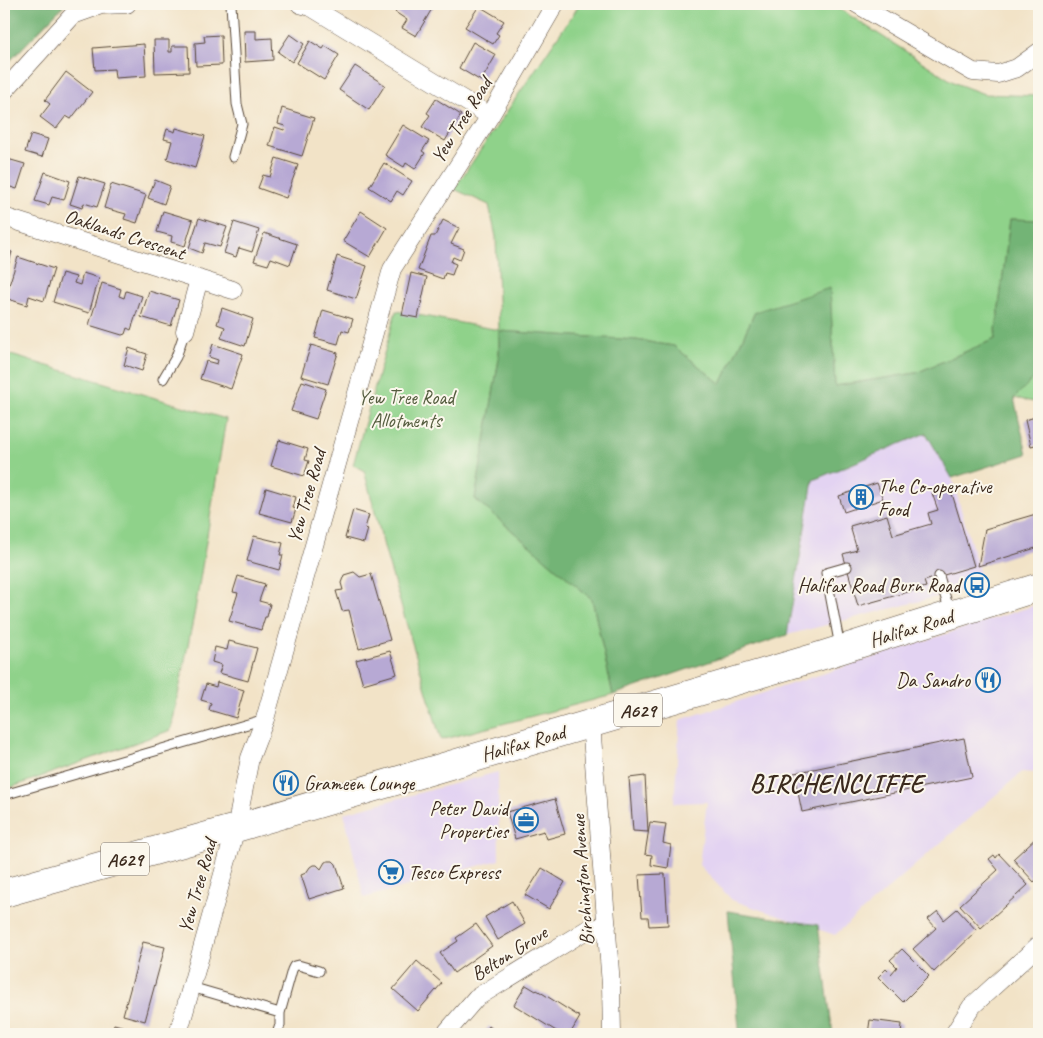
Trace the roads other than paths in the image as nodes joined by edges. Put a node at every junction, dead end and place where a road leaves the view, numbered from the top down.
1 (126, 4) edge
2 (232, 4) edge
3 (300, 4) edge
4 (556, 4) edge
5 (857, 4) edge
6 (1039, 52) edge
7 (4, 91) edge
8 (490, 116) junction
9 (233, 157) dead end
10 (4, 217) edge
11 (199, 279) junction
12 (233, 290) dead end
13 (185, 331) joint
14 (163, 379) dead end
15 (847, 567) dead end
16 (939, 576) dead end
17 (1039, 587) edge
18 (951, 615) junction
19 (841, 650) junction
20 (265, 719) junction
21 (591, 723) junction
22 (4, 795) edge
23 (236, 828) junction
24 (4, 893) edge
25 (607, 927) junction
26 (1039, 945) edge
27 (319, 971) dead end
28 (191, 987) junction
29 (280, 1013) junction
30 (178, 1034) edge
31 (277, 1034) edge
32 (445, 1034) edge
33 (612, 1034) edge
34 (954, 1034) edge

1 - 7 street
2 - 9 lane
3 - 8 street
4 - 8 street, Yew Tree Road
5 - 6 street
8 - 20 street, Yew Tree Road
10 - 11 street, Oaklands Crescent
11 - 12 street, Oaklands Crescent
11 - 13 street
13 - 14 lane
15 - 19 lane
16 - 18 lane
17 - 18 highway, Halifax Road / A629
18 - 19 highway, Halifax Road / A629
19 - 21 highway, Halifax Road / A629
20 - 22 lane
20 - 23 street, Yew Tree Road
21 - 23 highway, Halifax Road / A629
21 - 25 street, Birchington Avenue
23 - 24 highway, Halifax Road / A629
23 - 28 street, Yew Tree Road
25 - 32 street, Belton Grove
25 - 33 street, Birchington Avenue
26 - 34 street
27 - 29 lane
28 - 29 lane
28 - 30 street, Yew Tree Road
29 - 31 lane

